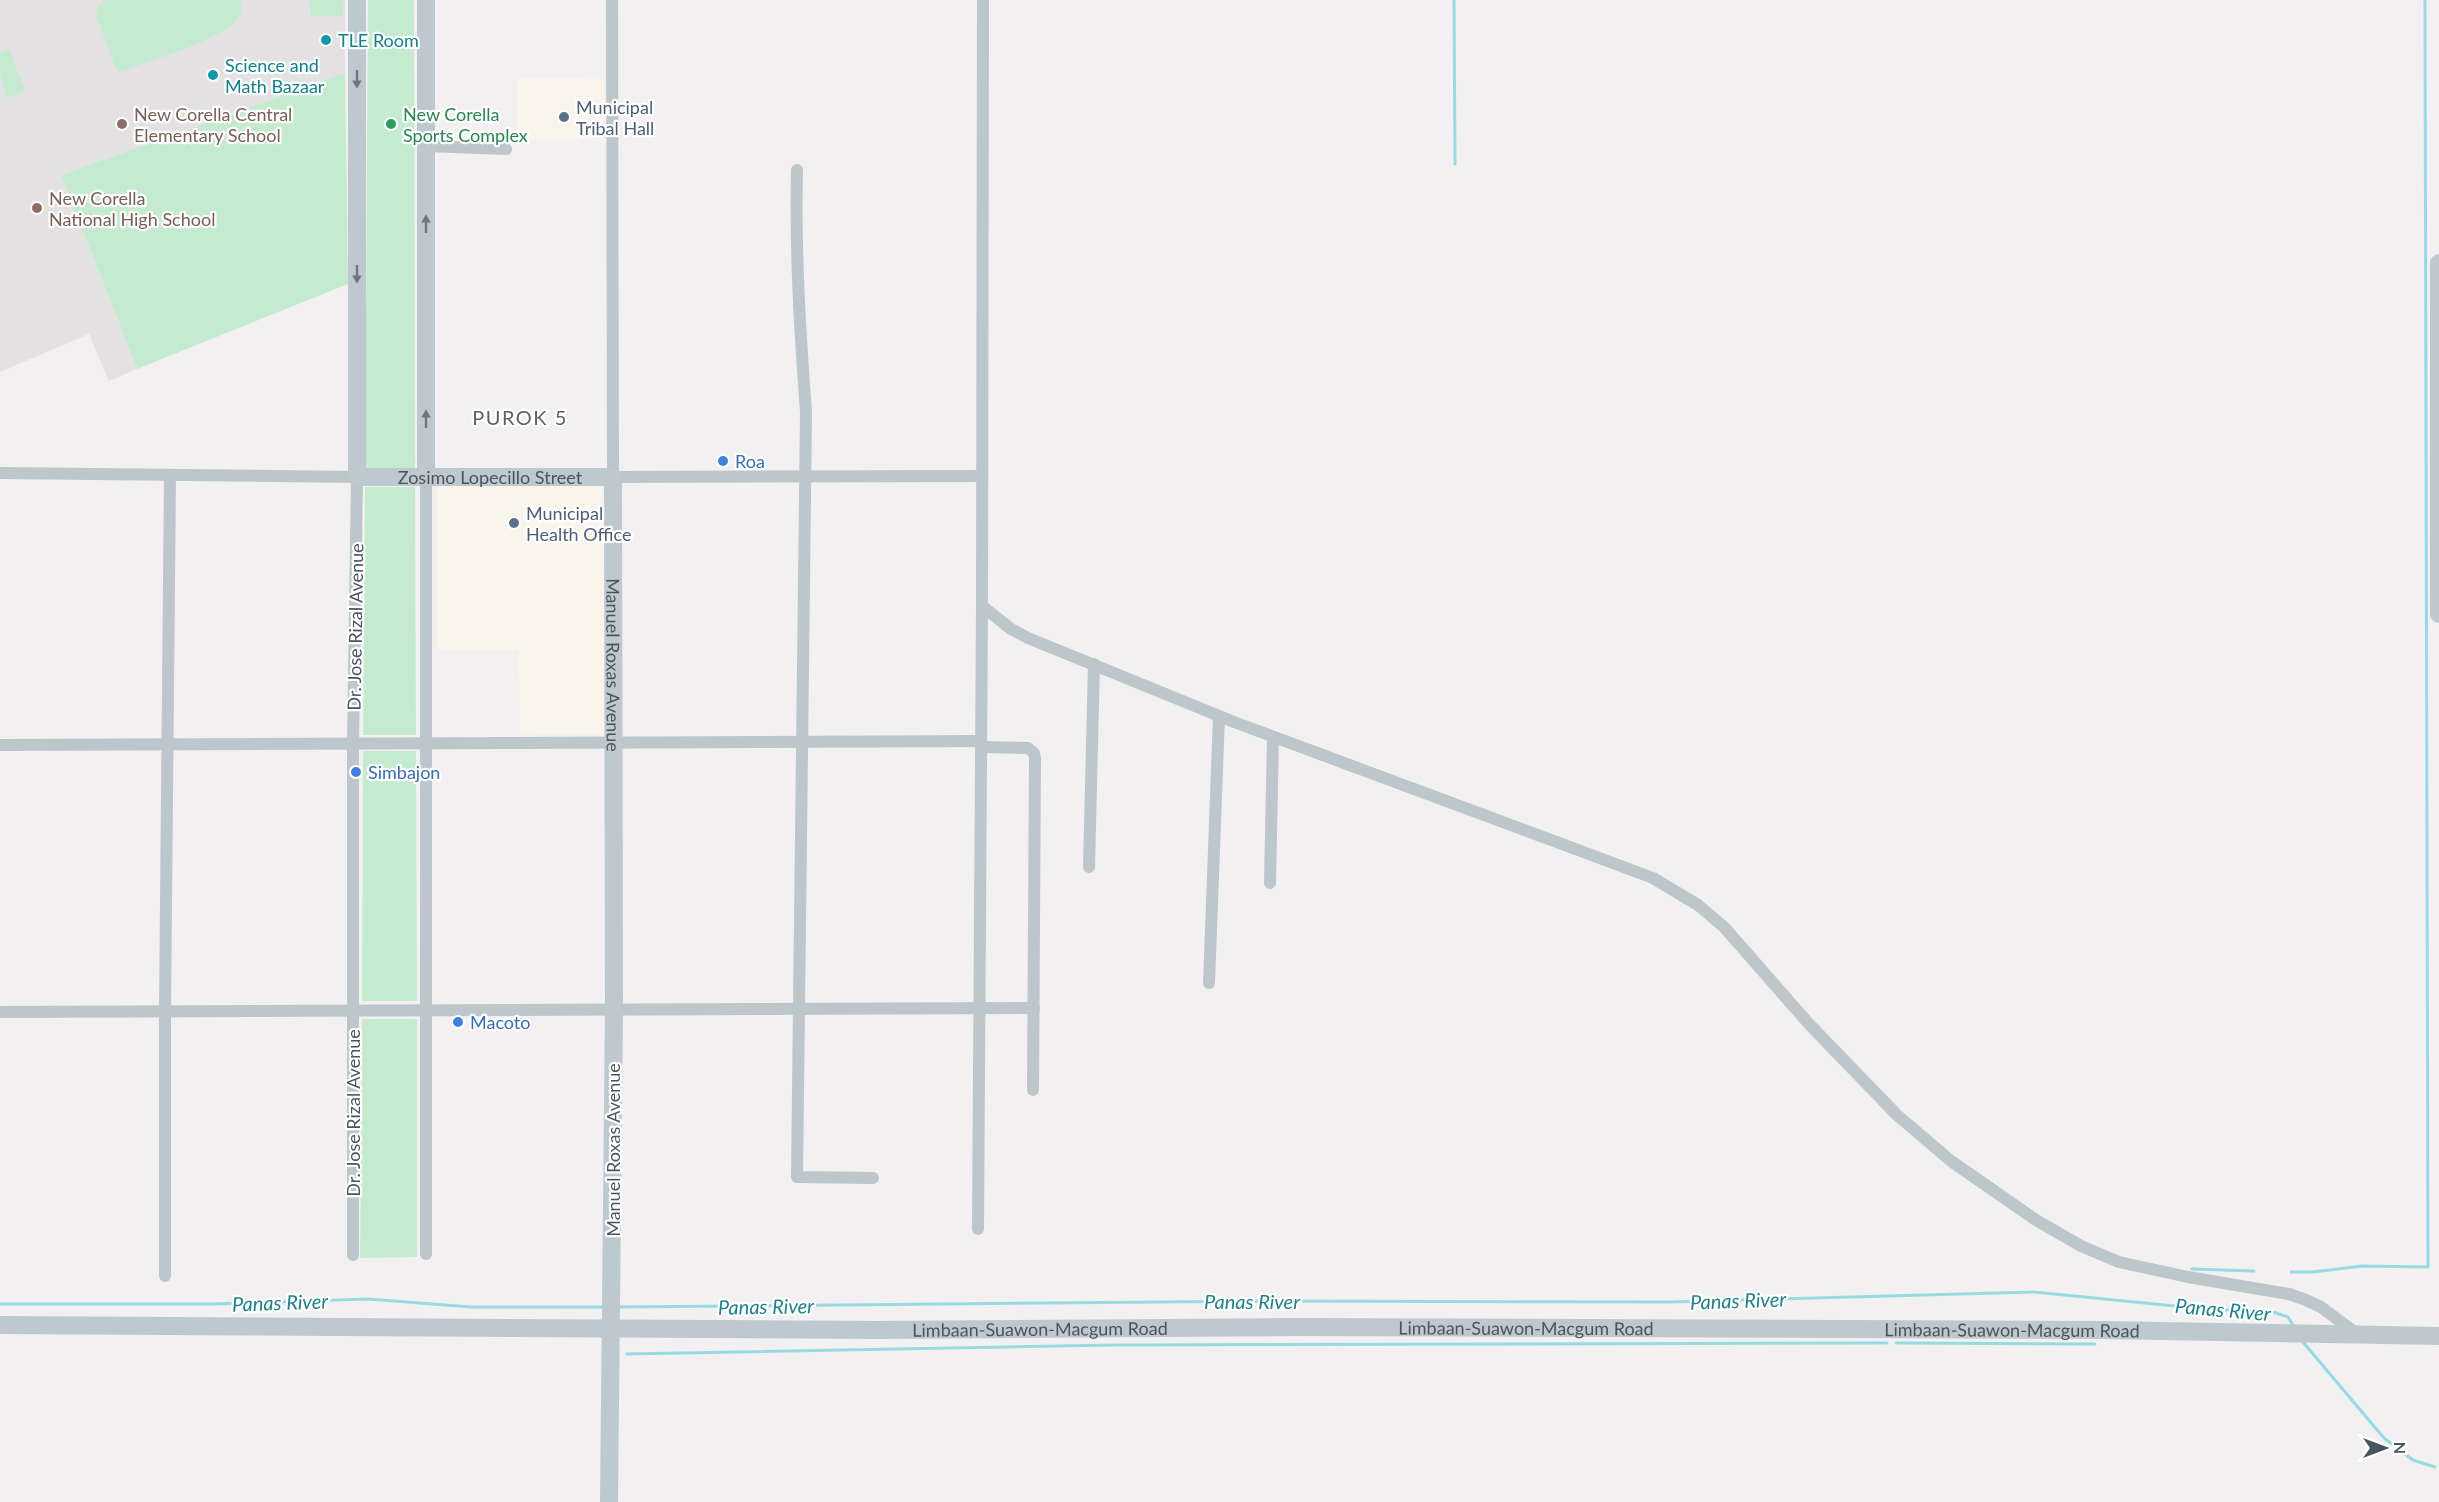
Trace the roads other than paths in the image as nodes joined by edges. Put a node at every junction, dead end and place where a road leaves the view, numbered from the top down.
1 (357, 0) edge
2 (426, 0) edge
3 (612, 0) edge
4 (983, 0) edge
5 (426, 146) junction
6 (506, 148) dead end
7 (797, 170) dead end
8 (2439, 263) edge
9 (0, 473) edge
10 (170, 475) junction
11 (804, 476) junction
12 (982, 476) junction
13 (357, 477) junction
14 (426, 477) junction
15 (613, 477) junction
16 (982, 606) junction
17 (2439, 614) edge
18 (1094, 664) junction
19 (1219, 716) junction
20 (1273, 737) junction
21 (801, 741) junction
22 (613, 742) junction
23 (0, 744) edge
24 (353, 744) junction
25 (426, 744) junction
26 (981, 744) junction
27 (167, 745) junction
28 (1089, 867) dead end
29 (1270, 883) dead end
30 (1209, 983) dead end
31 (800, 1007) junction
32 (980, 1008) junction
33 (1034, 1008) junction
34 (614, 1009) junction
35 (426, 1010) junction
36 (165, 1011) junction
37 (353, 1011) junction
38 (0, 1012) edge
39 (1033, 1090) dead end
40 (873, 1178) dead end
41 (978, 1229) dead end
42 (426, 1254) dead end
43 (353, 1255) dead end
44 (165, 1276) dead end
45 (612, 1322) junction
46 (0, 1325) edge
47 (2356, 1333) junction
48 (2439, 1336) edge
49 (609, 1502) edge

1 -> 13 street, Dr. Jose Rizal Avenue
2 - 5 street
3 - 15 street, Manuel Roxas Avenue
4 - 12 street
5 - 6 street
14 -> 5 street
7 - 11 street
8 - 17 street
9 - 10 street, Zosimo Lopecillo Street
10 - 13 street, Zosimo Lopecillo Street
10 - 27 street
11 - 12 street, Zosimo Lopecillo Street
11 - 15 street, Zosimo Lopecillo Street
11 - 21 street
12 - 16 street
13 - 14 street, Zosimo Lopecillo Street
13 - 24 street, Dr. Jose Rizal Avenue
14 - 15 street, Zosimo Lopecillo Street
14 - 25 street
15 - 22 street, Manuel Roxas Avenue
16 - 18 street
16 - 26 street
18 - 19 street
18 - 28 street
19 - 20 street
19 - 30 street
20 - 29 street
20 - 47 street
21 - 22 street
21 - 26 street
21 - 31 street
22 - 25 street
22 - 34 street, Manuel Roxas Avenue
23 - 27 street
24 - 25 street
24 - 27 street
24 - 37 street, Dr. Jose Rizal Avenue
25 - 35 street
26 - 32 street
26 - 33 street
27 - 36 street
31 - 32 street
31 - 34 street
31 - 40 street
32 - 33 street
32 - 41 street
33 - 39 street
34 - 35 street
34 - 45 street, Manuel Roxas Avenue
35 - 37 street
35 - 42 street
36 - 37 street
36 - 38 street
36 - 44 street
37 - 43 street, Dr. Jose Rizal Avenue
45 - 46 street, Limbaan-Suawon-Macgum Road
45 - 47 street, Limbaan-Suawon-Macgum Road
45 - 49 street, Manuel Roxas Avenue
47 - 48 street, Limbaan-Suawon-Macgum Road

